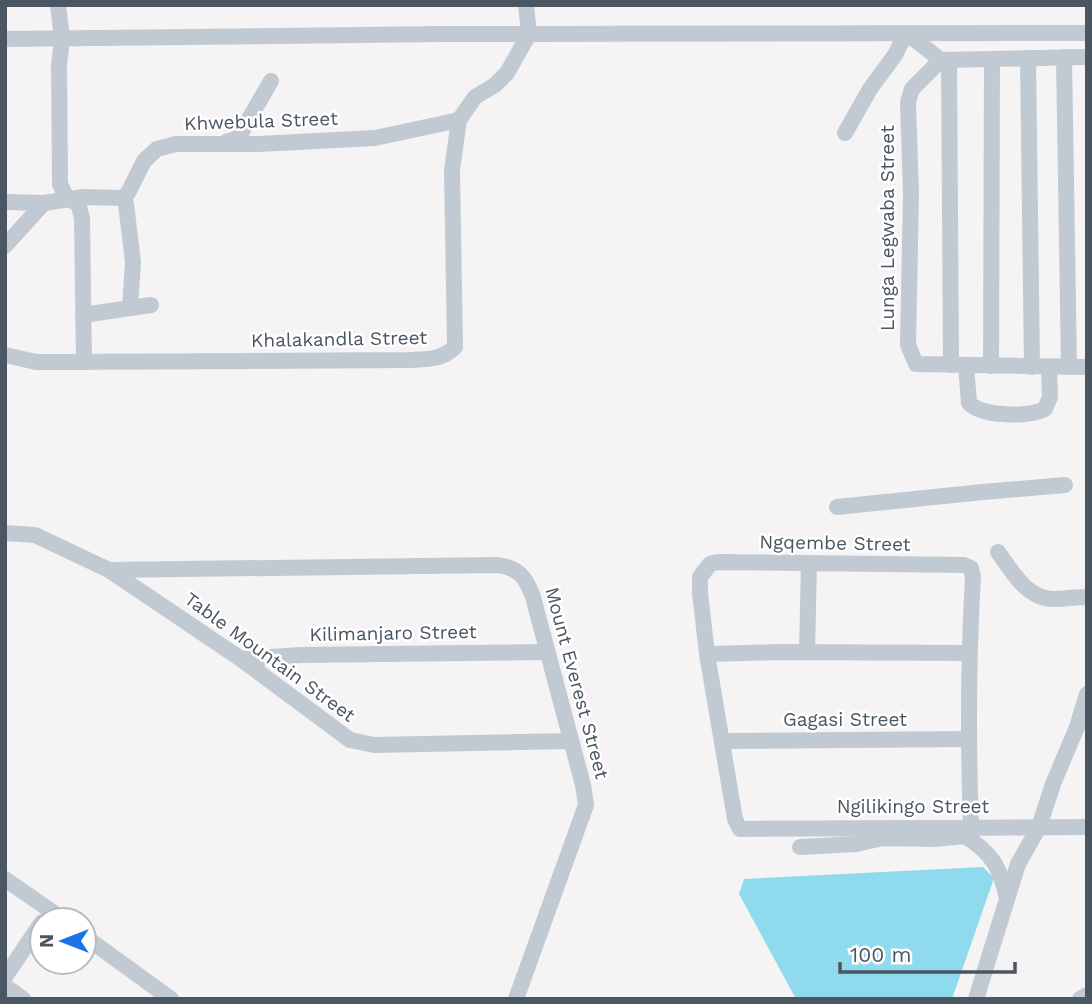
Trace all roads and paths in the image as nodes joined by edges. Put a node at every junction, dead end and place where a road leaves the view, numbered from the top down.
1 (58, 5) edge
2 (526, 5) edge
3 (906, 33) junction
4 (1087, 33) edge
5 (529, 34) junction
6 (5, 39) edge
7 (62, 39) junction
8 (1064, 57) junction
9 (1087, 57) edge
10 (1028, 58) junction
11 (992, 59) junction
12 (945, 60) junction
13 (271, 81) dead end
14 (459, 120) junction
15 (845, 133) dead end
16 (225, 143) junction
17 (122, 198) junction
18 (67, 199) junction
19 (5, 201) edge
20 (44, 203) junction
21 (5, 246) edge
22 (151, 305) dead end
23 (130, 308) junction
24 (83, 315) junction
25 (5, 355) edge
26 (83, 362) junction
27 (959, 365) junction
28 (991, 366) junction
29 (1041, 367) junction
30 (1069, 367) junction
31 (1087, 367) edge
32 (1065, 485) dead end
33 (837, 507) dead end
34 (5, 533) edge
35 (998, 552) dead end
36 (809, 563) junction
37 (109, 570) junction
38 (1087, 597) edge
39 (546, 652) junction
40 (807, 652) junction
41 (968, 653) junction
42 (707, 654) junction
43 (241, 659) junction
44 (1087, 694) edge
45 (968, 739) junction
46 (570, 741) junction
47 (722, 741) junction
48 (971, 827) junction
49 (1039, 827) junction
50 (1087, 827) edge
51 (740, 828) joint
52 (800, 847) dead end
53 (5, 878) edge
54 (1007, 898) junction
55 (34, 906) edge
56 (28, 942) edge
57 (98, 946) edge
58 (5, 977) edge
59 (5, 986) edge
60 (1087, 995) edge
61 (23, 999) edge
62 (171, 999) edge
63 (516, 999) edge
64 (976, 999) edge
65 (1080, 999) edge

1 - 7 street
2 - 5 street
3 - 4 street
3 - 5 street
3 - 12 street
3 - 15 street
5 - 7 street
5 - 14 street
6 - 7 street
7 - 18 street
8 - 9 street
8 - 10 street
8 - 30 street
10 - 11 street
10 - 29 street
11 - 12 street
11 - 28 street
12 - 27 street
12 - 27 street, Lunga Legwaba Street
13 - 16 street
14 - 16 street, Khwebula Street
14 - 26 street, Khalakandla Street
16 - 17 street, Khwebula Street
17 - 18 street
17 - 23 street
18 - 20 street
18 - 24 street
19 - 20 street
20 - 21 street
22 - 23 street
23 - 24 street
24 - 26 street
25 - 26 street, Khalakandla Street
27 - 28 street, Lunga Legwaba Street
27 - 29 street
28 - 29 street, Lunga Legwaba Street
29 - 30 street, Lunga Legwaba Street
30 - 31 street, Lunga Legwaba Street
32 - 33 street
34 - 37 street, Table Mountain Street
35 - 38 street
36 - 40 street
36 - 41 street, Ngqembe Street
36 - 42 street, Ngqembe Street
37 - 39 street, Mount Everest Street
37 - 43 street, Table Mountain Street
39 - 43 street, Kilimanjaro Street
39 - 46 street, Mount Everest Street
40 - 41 street
40 - 42 street
41 - 45 street, Ngqembe Street
42 - 47 street, Ngqembe Street
43 - 46 street, Table Mountain Street
44 - 49 street
45 - 47 street, Gagasi Street
45 - 48 street, Ngqembe Street
46 - 63 street, Mount Everest Street
47 - 51 street, Ngqembe Street
48 - 49 street, Ngilikingo Street
48 - 51 street, Ngilikingo Street
49 - 50 street, Ngilikingo Street
49 - 54 street
52 - 54 street
53 - 55 street
54 - 64 street
56 - 58 street
57 - 62 street
59 - 61 street
60 - 65 street

